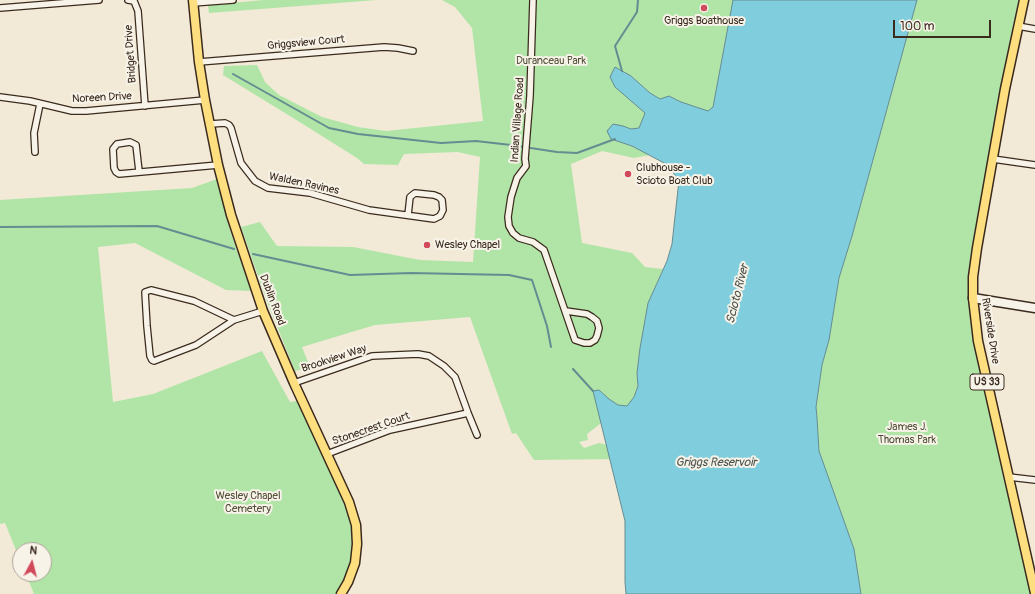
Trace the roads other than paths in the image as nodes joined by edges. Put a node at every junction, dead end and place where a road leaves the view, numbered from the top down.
1 (98, 0) edge
2 (128, 0) edge
3 (233, 0) edge
4 (533, 0) edge
5 (1024, 0) edge
6 (193, 2) edge
7 (0, 8) edge
8 (1018, 26) junction
9 (1035, 29) edge
10 (413, 51) dead end
11 (199, 62) junction
12 (0, 97) edge
13 (205, 100) junction
14 (40, 104) junction
15 (145, 106) junction
16 (210, 124) junction
17 (35, 152) dead end
18 (993, 159) junction
19 (218, 165) junction
20 (1035, 165) edge
21 (139, 171) junction
22 (408, 215) junction
23 (973, 298) junction
24 (1035, 308) edge
25 (263, 310) junction
26 (566, 311) junction
27 (234, 320) junction
28 (294, 383) junction
29 (468, 413) junction
30 (477, 435) dead end
31 (327, 454) junction
32 (1009, 477) junction
33 (1035, 480) edge
34 (1033, 576) edge
35 (1035, 593) edge
36 (341, 594) edge

1 - 7 street
2 - 15 street, Bridget Drive
3 - 6 street
4 - 26 street, Indian Village Road
5 - 8 main road, Riverside Drive / US 33
6 - 11 main road, Dublin Road
8 - 9 street
8 - 18 main road, Riverside Drive / US 33
10 - 11 street, Griggsview Court
11 - 13 main road, Dublin Road
12 - 14 street, Noreen Drive
13 - 15 street, Noreen Drive
13 - 16 main road, Dublin Road
14 - 15 street, Noreen Drive
14 - 17 street
16 - 19 main road, Dublin Road
16 - 22 street, Walden Ravines
18 - 20 street
18 - 23 main road, Riverside Drive / US 33
19 - 21 street
19 - 25 main road, Dublin Road
21 - 21 street
22 - 22 street, Walden Ravines
23 - 24 main road
23 - 32 main road, Riverside Drive / US 33
25 - 27 street
25 - 28 main road, Dublin Road
26 - 26 street, Indian Village Road
27 - 27 street
28 - 29 street, Brookview Way
28 - 31 main road, Dublin Road
29 - 30 street, Brookview Way
29 - 31 street, Stonecrest Court
31 - 36 main road, Dublin Road
32 - 33 street
32 - 34 main road, Riverside Drive / US 33
34 - 35 main road, Riverside Drive / US 33

